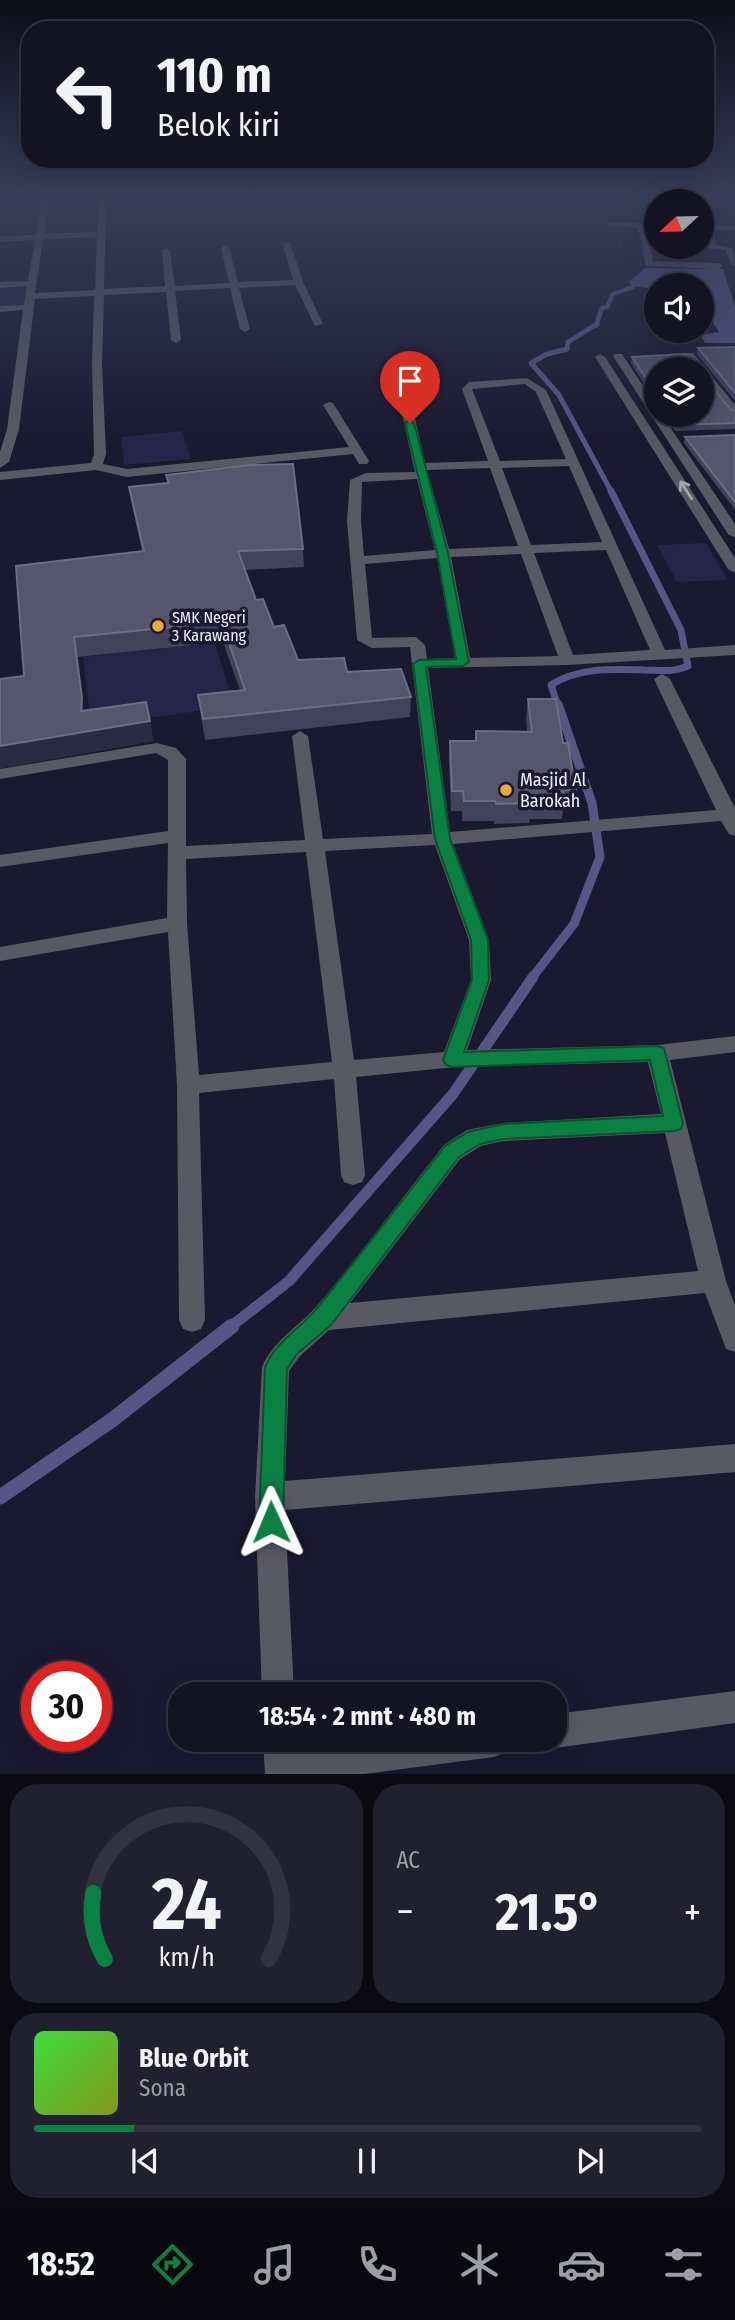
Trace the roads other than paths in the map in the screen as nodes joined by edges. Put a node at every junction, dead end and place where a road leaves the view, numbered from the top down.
1 (34, 278) edge
2 (98, 278) edge
3 (169, 278) edge
4 (234, 278) edge
5 (298, 278) edge
6 (299, 282) junction
7 (33, 283) junction
8 (0, 285) edge
9 (236, 285) junction
10 (170, 288) junction
11 (98, 292) junction
12 (31, 301) junction
13 (0, 309) edge
14 (318, 324) dead end
15 (245, 330) dead end
16 (176, 340) dead end
17 (618, 356) dead end
18 (600, 357) dead end
19 (714, 386) edge
20 (404, 396) dead end
21 (644, 396) edge
22 (329, 405) dead end
23 (735, 412) edge
24 (667, 427) edge
25 (678, 438) junction
26 (652, 439) junction
27 (357, 450) junction
28 (573, 462) junction
29 (0, 464) edge
30 (496, 465) junction
31 (96, 467) junction
32 (367, 467) dead end
33 (421, 471) junction
34 (0, 476) edge
35 (711, 529) junction
36 (734, 530) edge
37 (611, 546) junction
38 (527, 549) junction
39 (443, 553) junction
40 (360, 560) junction
41 (735, 569) edge
42 (735, 650) edge
43 (702, 652) joint
44 (664, 654) junction
45 (567, 660) junction
46 (463, 662) junction
47 (419, 664) junction
48 (662, 679) dead end
49 (300, 736) dead end
50 (0, 774) edge
51 (732, 819) edge
52 (442, 839) junction
53 (177, 845) junction
54 (314, 845) junction
55 (0, 861) edge
56 (177, 923) junction
57 (0, 954) edge
58 (735, 1044) edge
59 (657, 1053) junction
60 (454, 1059) junction
61 (344, 1069) junction
62 (188, 1085) junction
63 (674, 1123) junction
64 (353, 1175) dead end
65 (713, 1281) junction
66 (323, 1318) junction
67 (192, 1320) dead end
68 (735, 1340) edge
69 (735, 1458) edge
70 (270, 1497) junction
71 (278, 1682) edge
72 (735, 1707) edge
73 (567, 1729) edge
74 (366, 1752) edge
75 (281, 1760) edge

1 - 7 street
2 - 11 street
3 - 10 street
4 - 9 street
5 - 6 street
6 - 9 street
6 - 14 street
7 - 8 street
7 - 12 street
9 - 10 street
9 - 15 street
10 - 11 street
10 - 16 street
11 - 12 street
11 - 31 street
12 - 13 street
12 - 29 street
17 - 21 street
18 - 26 street
19 - 23 street
20 - 33 street
22 - 27 street
24 - 25 street
25 - 26 street
25 - 36 street
35 -> 26 street
27 - 31 street
27 - 32 street
28 - 30 street
28 - 30 street
28 - 37 street
30 - 33 street
30 - 38 street
31 - 34 street
33 - 39 street
33 - 40 street
35 - 36 street
35 - 41 street
37 - 38 street
37 - 44 street
38 - 39 street
38 - 45 street
39 - 40 street
39 - 46 street
40 - 47 street
42 - 43 street
43 - 44 street
44 - 45 street
45 - 46 street
46 - 47 street
47 - 52 street
48 - 51 street
49 - 54 street
50 - 53 street
51 - 52 street
52 - 54 street
52 - 60 street
53 - 54 street
53 - 55 street
53 - 56 street
54 - 61 street
56 - 57 street
56 - 62 street
58 - 59 street
59 - 60 street
59 - 63 street
60 - 61 street
61 - 62 street
61 - 64 street
62 - 67 street
63 - 65 street
63 - 66 street
65 - 66 street
65 - 68 street
66 - 70 street
69 - 70 street
70 - 71 street
72 - 73 street
74 - 75 street

